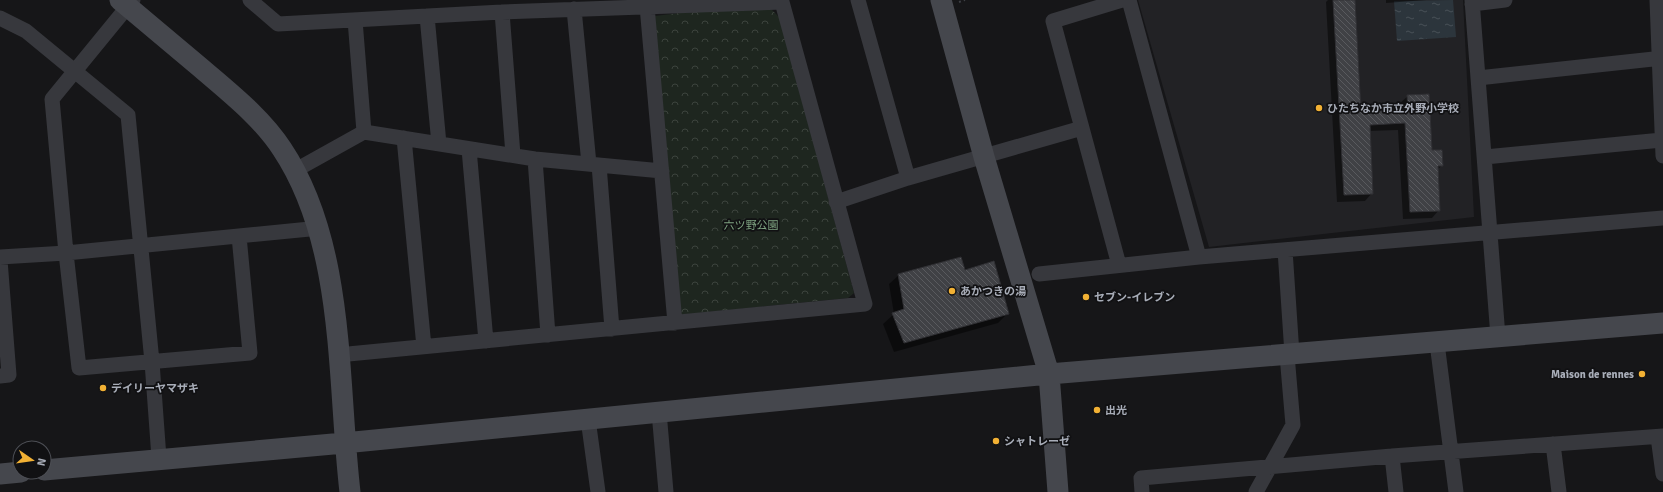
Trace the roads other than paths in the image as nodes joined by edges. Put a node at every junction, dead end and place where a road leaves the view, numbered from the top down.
1 (250, 0) edge
2 (858, 0) edge
3 (941, 0) edge
4 (1122, 0) edge
5 (1129, 0) edge
6 (1505, 0) edge
7 (1657, 0) edge
8 (783, 1) edge
9 (127, 2) edge
10 (714, 2) edge
11 (1472, 2) edge
12 (647, 6) junction
13 (472, 7) edge
14 (574, 9) junction
15 (502, 12) junction
16 (427, 16) junction
17 (0, 18) edge
18 (355, 20) junction
19 (1662, 58) edge
20 (75, 71) junction
21 (1478, 78) junction
22 (1082, 128) junction
23 (364, 132) junction
24 (404, 138) junction
25 (1662, 140) edge
26 (439, 144) junction
27 (469, 148) junction
28 (513, 155) junction
29 (1663, 156) edge
30 (984, 157) junction
31 (1485, 157) junction
32 (535, 159) junction
33 (594, 164) junction
34 (294, 171) junction
35 (662, 171) junction
36 (908, 178) junction
37 (836, 202) junction
38 (1663, 218) edge
39 (320, 228) junction
40 (1490, 233) junction
41 (239, 236) junction
42 (141, 245) junction
43 (1285, 250) junction
44 (66, 253) junction
45 (0, 257) edge
46 (1199, 257) junction
47 (0, 260) edge
48 (1119, 265) junction
49 (1039, 274) dead end
50 (675, 323) junction
51 (1663, 323) edge
52 (612, 329) junction
53 (548, 335) junction
54 (1498, 337) junction
55 (486, 341) junction
56 (1437, 343) junction
57 (424, 347) junction
58 (1290, 355) junction
59 (338, 356) junction
60 (152, 362) junction
61 (1049, 374) junction
62 (0, 376) edge
63 (659, 412) junction
64 (588, 419) junction
65 (1661, 436) edge
66 (344, 442) junction
67 (1553, 444) junction
68 (1452, 452) junction
69 (1392, 456) junction
70 (159, 458) junction
71 (1269, 467) junction
72 (52, 469) edge
73 (12, 473) edge
74 (0, 474) edge
75 (1663, 474) edge
76 (350, 492) edge
77 (598, 492) edge
78 (666, 492) edge
79 (1058, 492) edge
80 (1142, 492) edge
81 (1256, 492) edge
82 (1396, 492) edge
83 (1456, 492) edge
84 (1559, 492) edge

1 - 18 street
2 - 36 street
3 - 30 street
4 - 22 street
5 - 46 street
6 - 11 street
7 - 19 street
8 - 10 street
8 - 37 street
9 - 20 street
9 - 34 street
10 - 12 street
11 - 21 street
12 - 14 street
12 - 35 street
13 - 15 street
13 - 16 street
14 - 15 street
14 - 33 street
15 - 28 street
16 - 18 street
16 - 26 street
17 - 20 street
18 - 23 street
19 - 21 street
19 - 25 street
20 - 42 street
20 - 44 street
21 - 31 street
22 - 30 street
22 - 48 street
23 - 24 street
23 - 34 street
24 - 26 street
24 - 57 street
25 - 29 street
25 - 31 street
26 - 27 street
27 - 28 street
27 - 55 street
28 - 32 street
30 - 36 street
30 - 61 street
31 - 40 street
32 - 33 street
32 - 53 street
33 - 35 street
33 - 52 street
34 - 39 street
35 - 50 street
36 - 37 street
37 - 50 street
38 - 40 street
39 - 41 street
39 - 59 street
40 - 43 street
40 - 54 street
41 - 42 street
41 - 60 street
42 - 44 street
42 - 60 street
43 - 46 street
43 - 58 street
44 - 45 street
44 - 60 street
46 - 48 street
47 - 62 street
48 - 49 street
50 - 52 street
51 - 54 street
52 - 53 street
53 - 55 street
54 - 56 street
55 - 57 street
56 - 58 street
56 - 68 street
57 - 59 street
58 - 61 street
58 - 71 street
59 - 66 street
60 - 70 street
61 - 63 street
61 - 79 street
63 - 64 street
63 - 78 street
64 - 66 street
64 - 77 street
65 - 67 street
65 - 75 street
66 - 70 street
66 - 76 street
67 - 68 street
67 - 84 street
68 - 69 street
68 - 83 street
69 - 71 street
69 - 82 street
70 - 72 street
71 - 80 street
71 - 81 street
73 - 74 street

